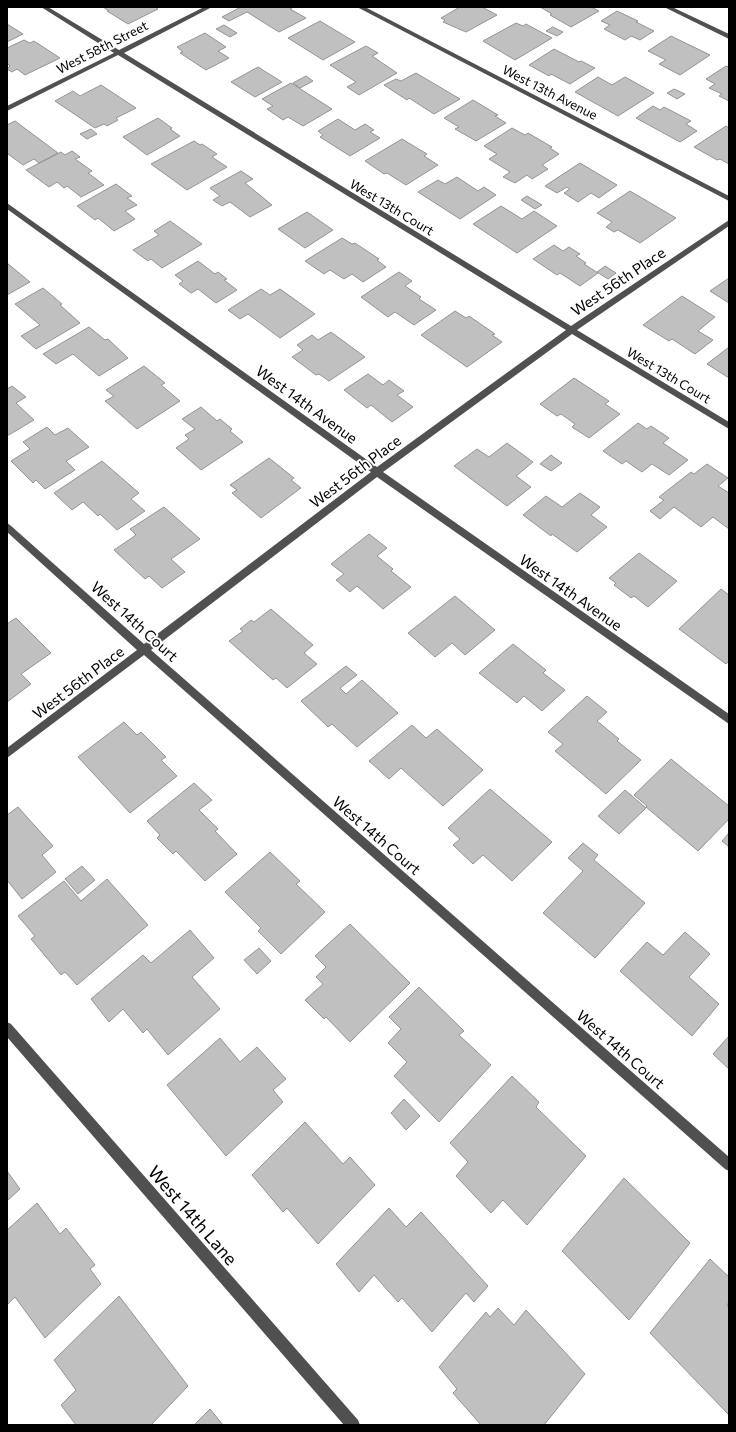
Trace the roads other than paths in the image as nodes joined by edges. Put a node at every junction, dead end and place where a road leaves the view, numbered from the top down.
1 (44, 7) edge
2 (208, 7) edge
3 (360, 7) edge
4 (667, 7) edge
5 (729, 37) edge
6 (117, 52) junction
7 (7, 109) edge
8 (729, 199) edge
9 (7, 205) edge
10 (729, 222) edge
11 (571, 330) junction
12 (729, 426) edge
13 (376, 472) junction
14 (7, 527) edge
15 (144, 650) junction
16 (729, 720) edge
17 (7, 754) edge
18 (7, 1028) edge
19 (729, 1165) edge
20 (353, 1425) edge

1 - 6 street, West 13th Court
2 - 6 street, West 58th Street
3 - 8 street, West 13th Avenue
4 - 5 street
6 - 7 street, West 58th Street
6 - 11 street, West 13th Court
9 - 13 street, West 14th Avenue
10 - 11 street, West 56th Place
11 - 12 street, West 13th Court
11 - 13 street, West 56th Place
13 - 15 street, West 56th Place
13 - 16 street, West 14th Avenue
14 - 15 street, West 14th Court
15 - 17 street, West 56th Place
15 - 19 street, West 14th Court
18 - 20 street, West 14th Lane

